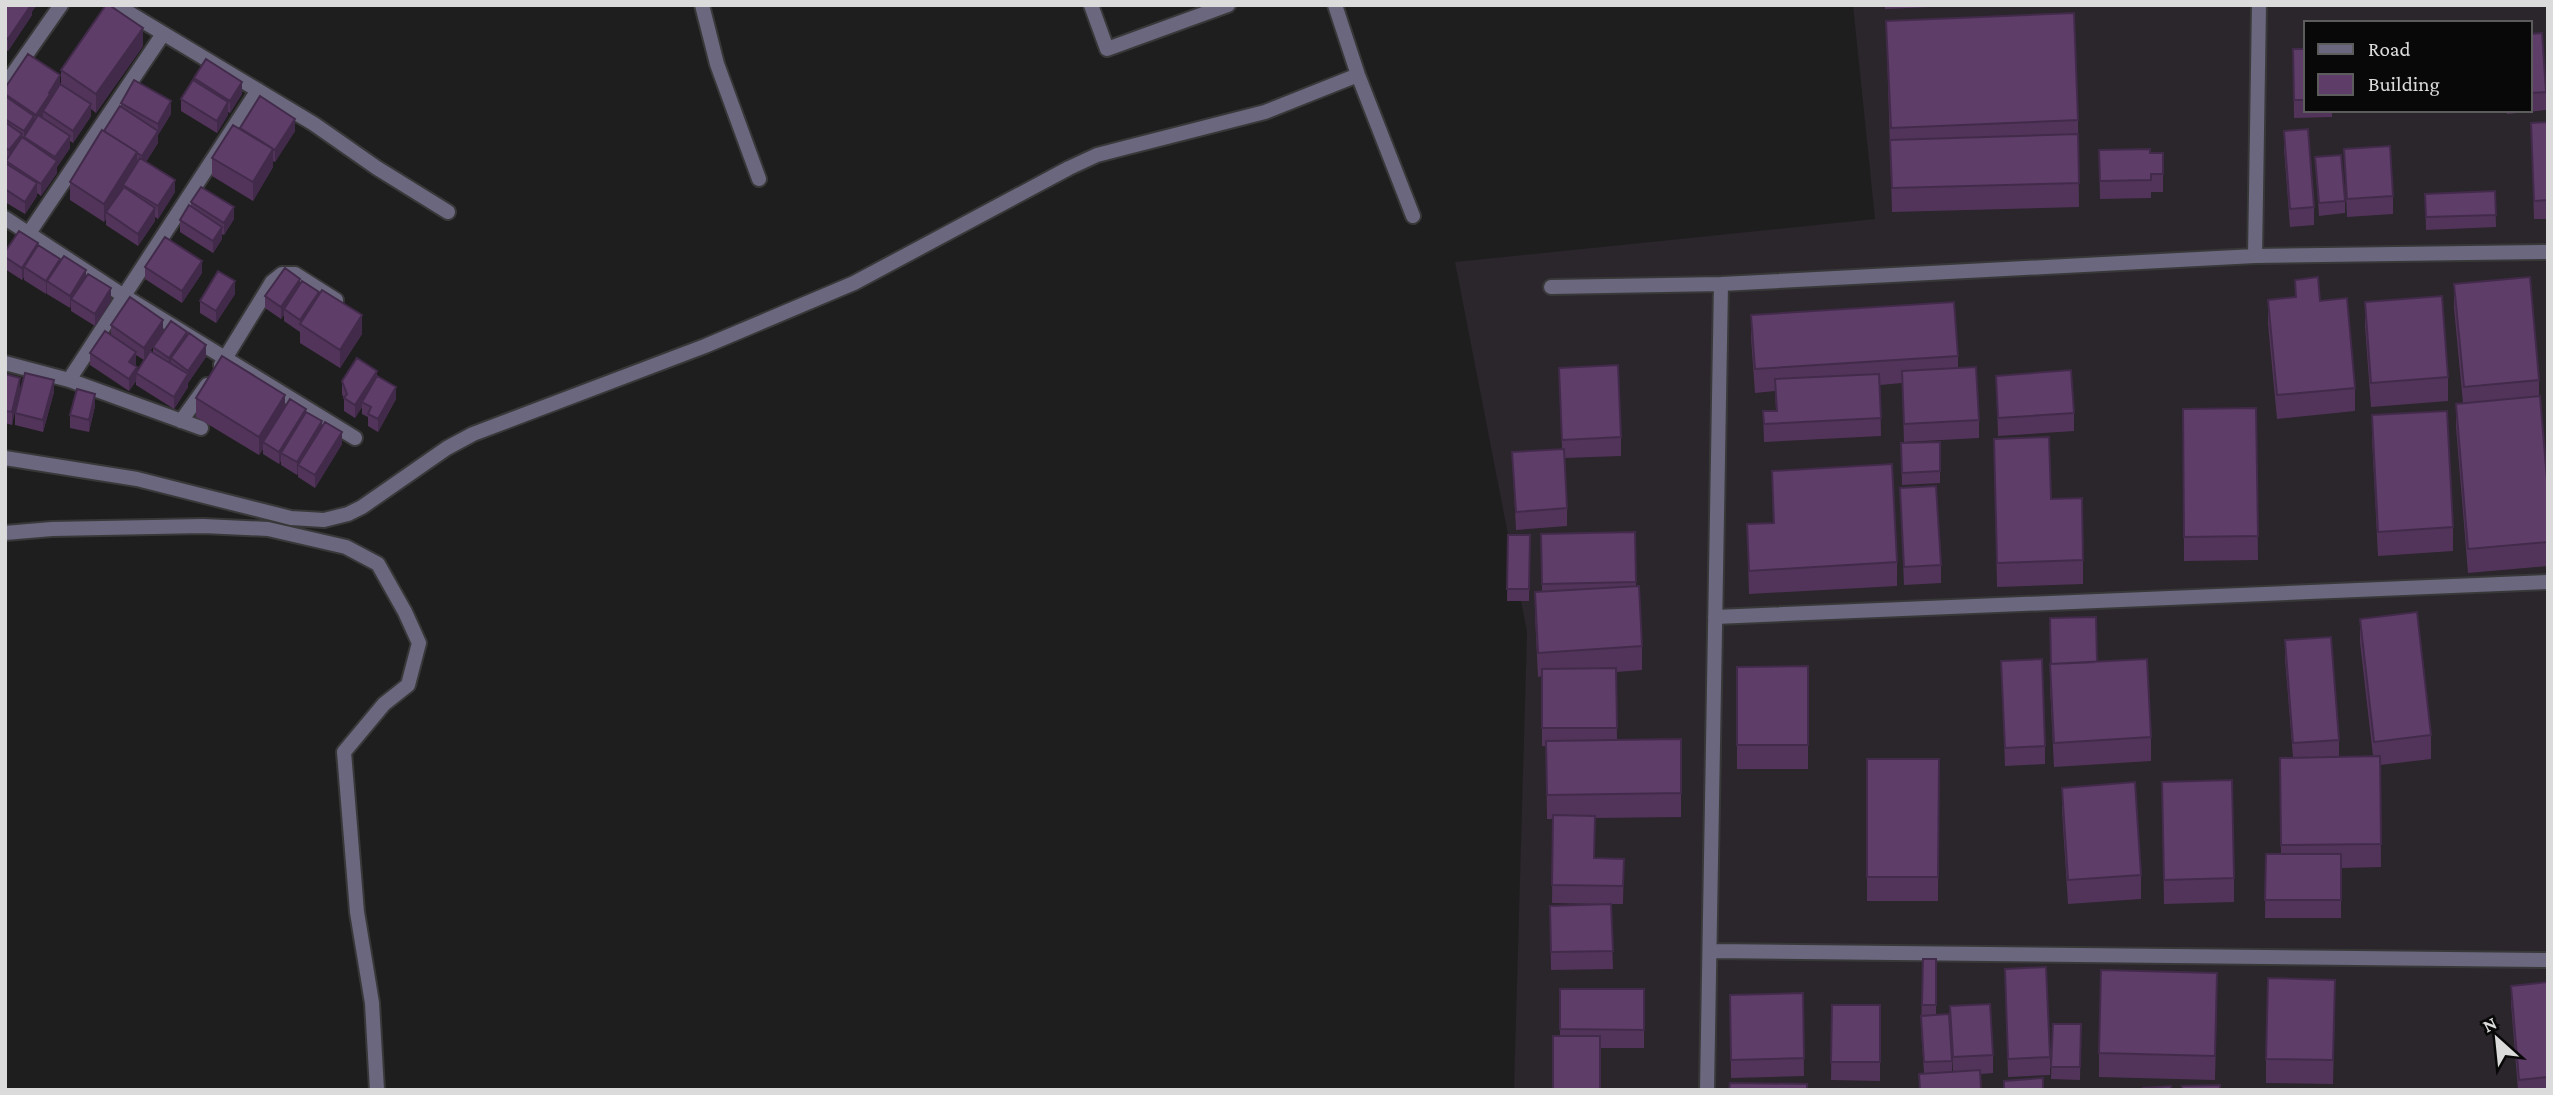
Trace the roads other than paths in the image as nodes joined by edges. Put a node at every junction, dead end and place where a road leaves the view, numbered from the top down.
1 (61, 5) edge
2 (116, 5) edge
3 (702, 5) edge
4 (1091, 5) edge
5 (1228, 5) edge
6 (1335, 5) edge
7 (2259, 5) edge
8 (163, 34) junction
9 (1358, 75) junction
10 (5, 85) edge
11 (258, 90) junction
12 (759, 179) dead end
13 (448, 212) dead end
14 (1413, 216) dead end
15 (5, 218) edge
16 (29, 233) junction
17 (2548, 252) edge
18 (2255, 256) junction
19 (1721, 284) junction
20 (1551, 287) dead end
21 (124, 296) junction
22 (349, 309) edge
23 (227, 357) junction
24 (5, 363) edge
25 (69, 380) junction
26 (181, 421) junction
27 (201, 428) dead end
28 (355, 438) dead end
29 (5, 458) edge
30 (5, 533) edge
31 (2548, 582) edge
32 (1715, 617) junction
33 (1712, 951) junction
34 (2548, 960) edge
35 (377, 1090) edge
36 (1707, 1090) edge

1 - 10 street
2 - 8 street
3 - 12 street
4 - 5 street
6 - 9 street
7 - 18 street
8 - 11 street
8 - 16 street
9 - 14 street
9 - 29 street
11 - 13 street
11 - 21 street
15 - 16 street
16 - 21 street
17 - 18 street
18 - 19 street
19 - 20 street
19 - 32 street
21 - 23 street
21 - 25 street
22 - 23 street
23 - 26 street
23 - 28 street
24 - 25 street
25 - 26 street
26 - 27 street
30 - 35 street
31 - 32 street
32 - 33 street
33 - 34 street
33 - 36 street

